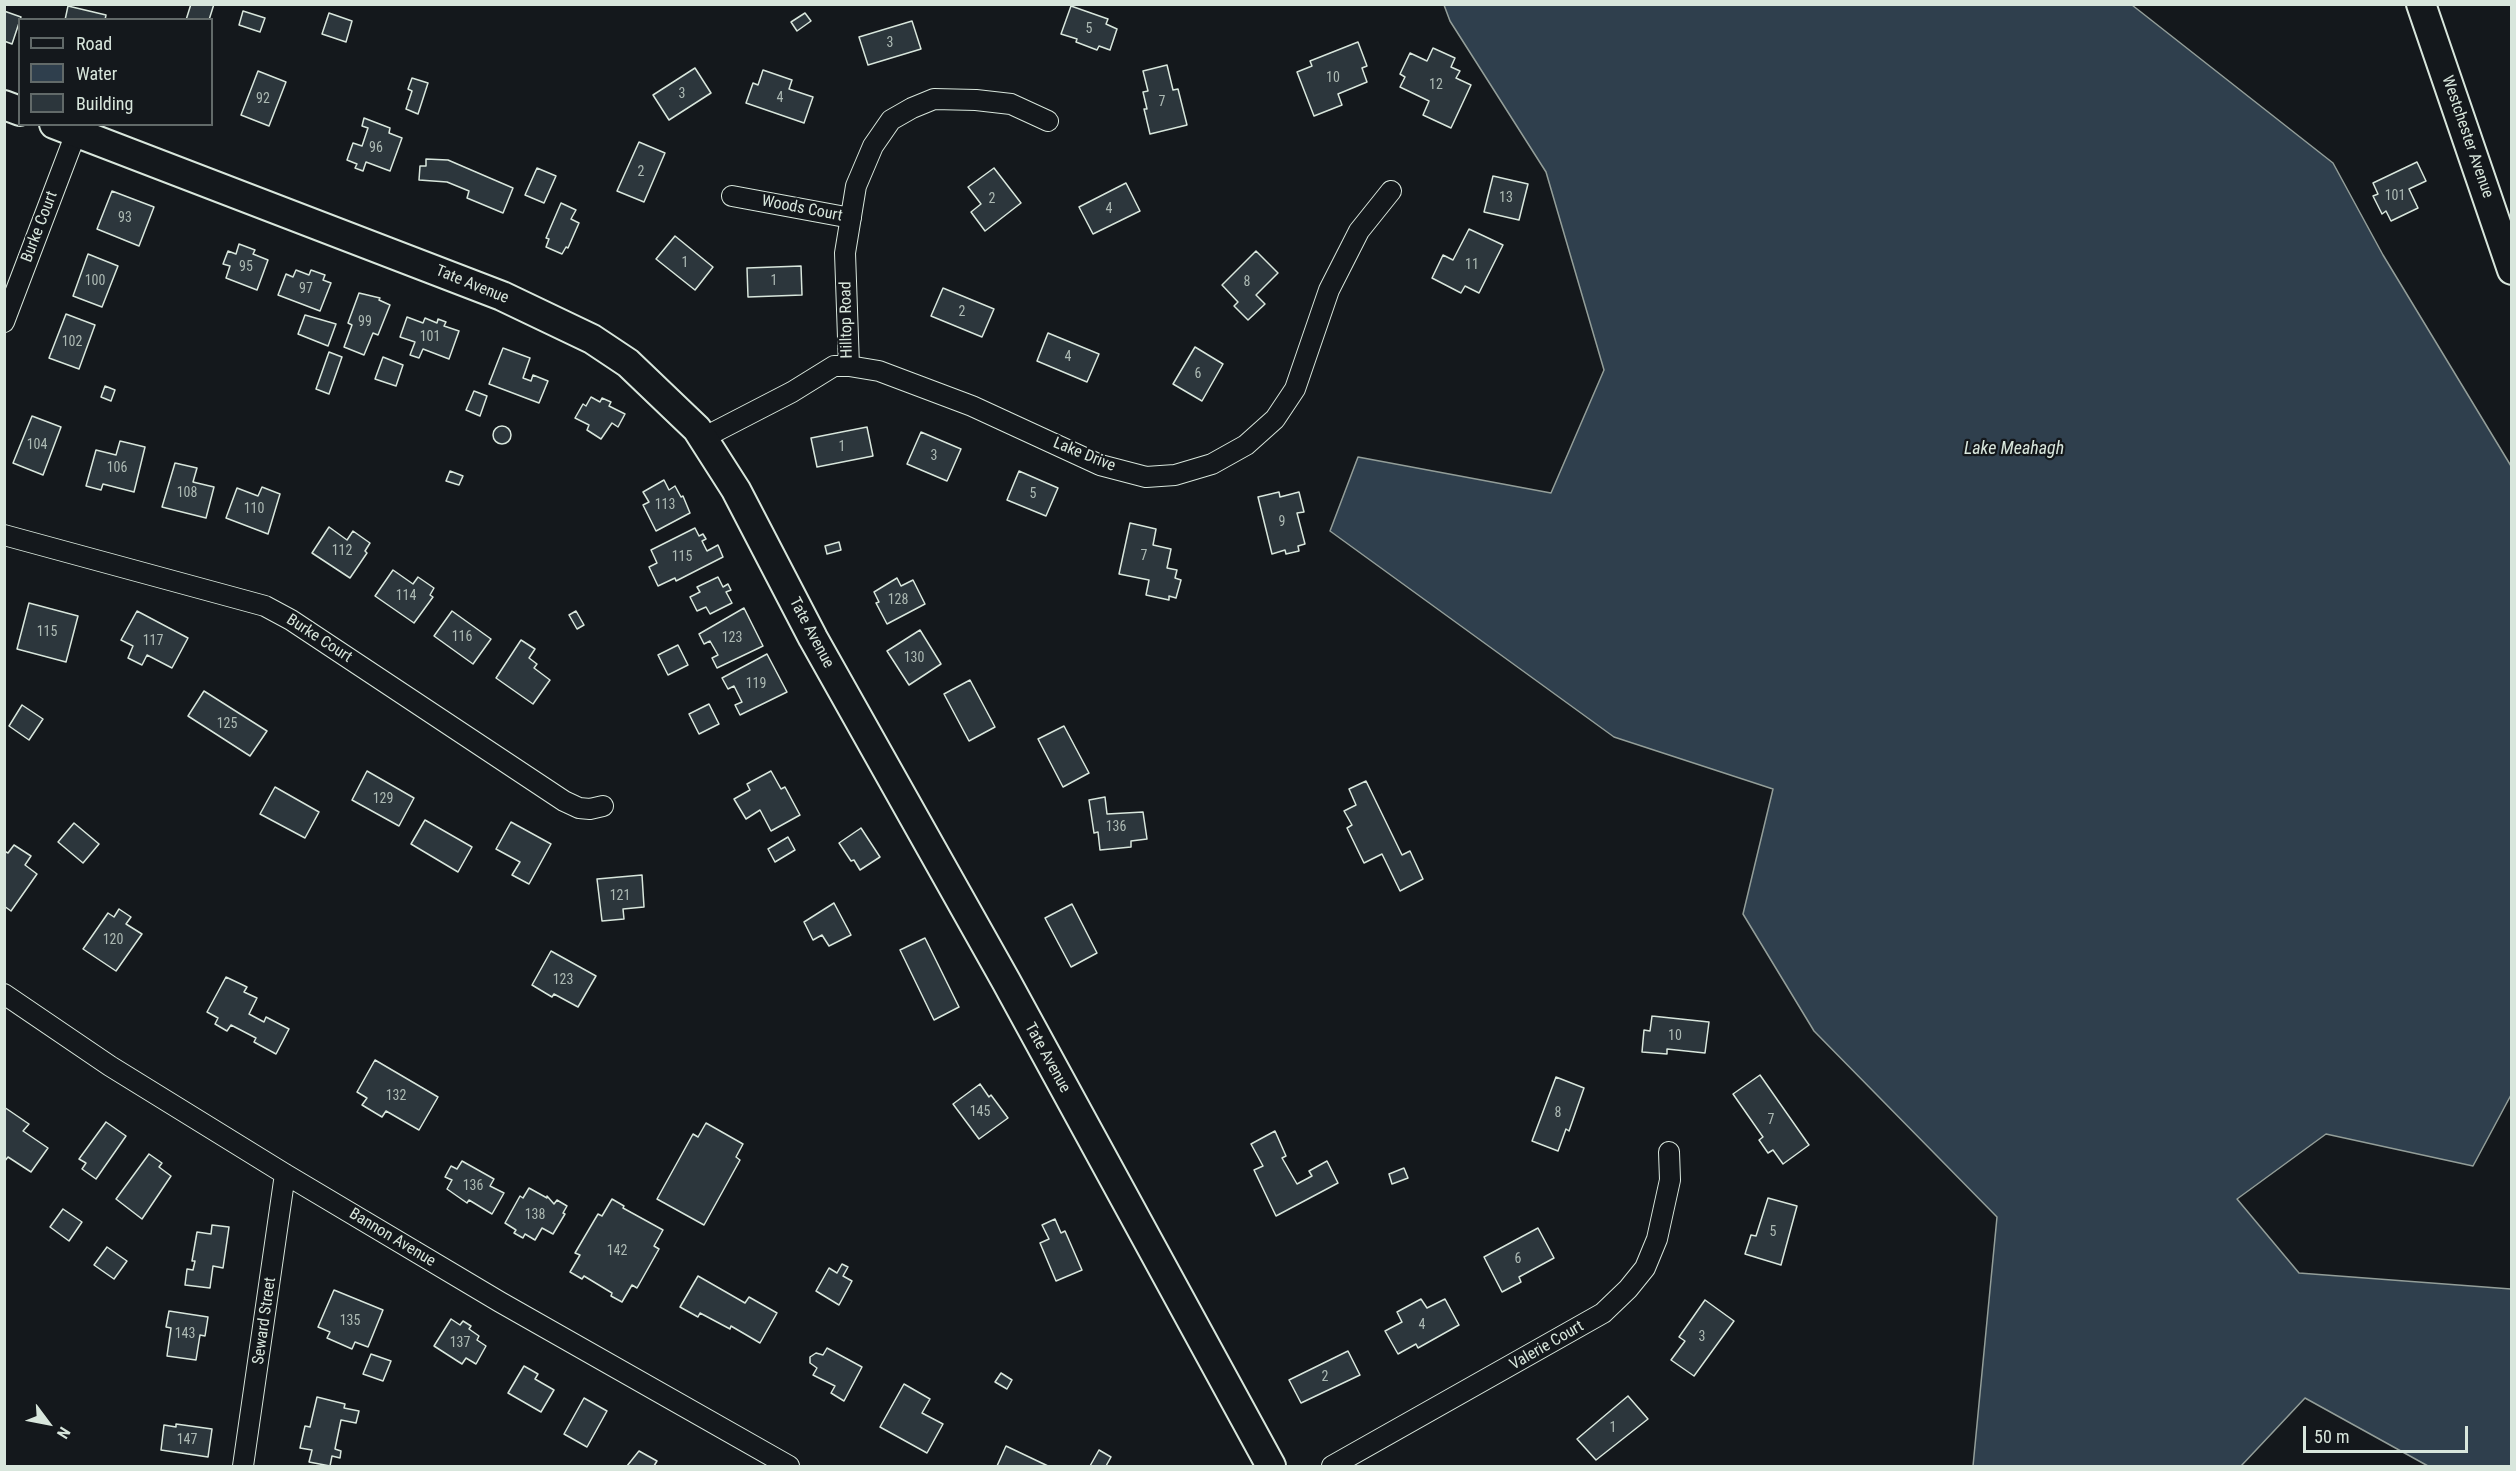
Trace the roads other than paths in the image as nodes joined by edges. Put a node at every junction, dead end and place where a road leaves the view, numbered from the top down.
1 (2421, 4) edge
2 (1048, 121) dead end
3 (65, 129) edge
4 (1391, 191) dead end
5 (732, 196) dead end
6 (851, 218) junction
7 (2511, 270) edge
8 (4, 322) edge
9 (849, 366) junction
10 (703, 438) junction
11 (4, 535) edge
12 (603, 806) dead end
13 (4, 994) edge
14 (1669, 1152) dead end
15 (285, 1174) junction
16 (243, 1467) edge
17 (789, 1467) edge
18 (1271, 1467) edge
19 (1332, 1467) edge

1 - 7 street, Westchester Avenue
2 - 6 street, Woods Court
3 - 8 street, Burke Court
3 - 10 street, Tate Avenue
4 - 9 street, Lake Drive
5 - 6 street, Woods Court
6 - 9 street, Hilltop Road
9 - 10 street, Hilltop Road
10 - 18 street, Tate Avenue
11 - 12 street, Burke Court
13 - 15 street, Bannon Avenue
14 - 19 street, Valerie Court
15 - 16 street, Seward Street
15 - 17 street, Bannon Avenue

